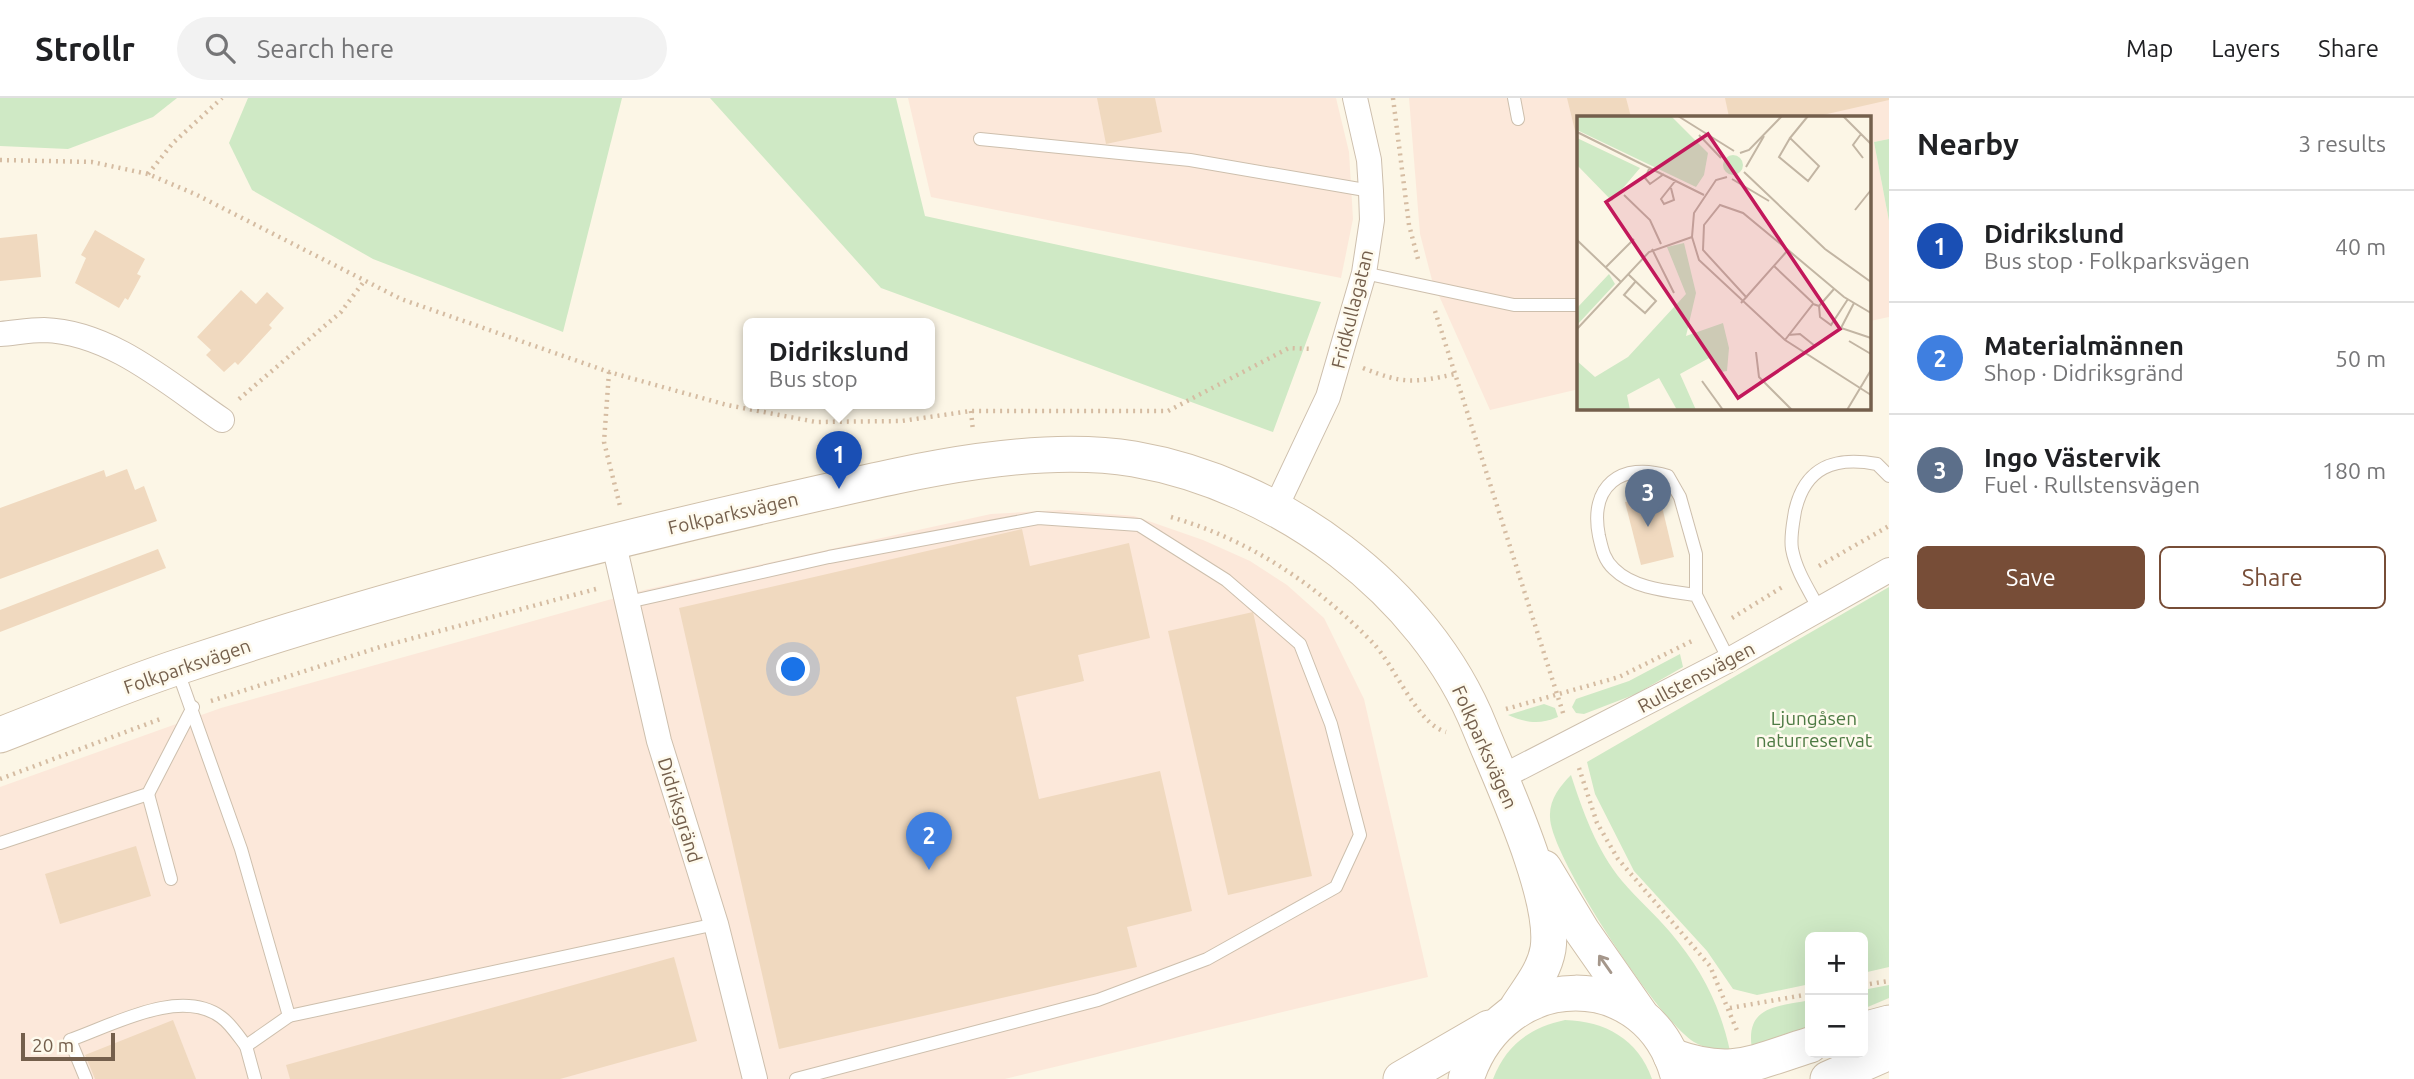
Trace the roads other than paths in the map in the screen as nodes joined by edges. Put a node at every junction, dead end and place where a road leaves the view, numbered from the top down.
1 (1355, 98) edge
2 (1514, 98) edge
3 (1518, 119) dead end
4 (980, 139) dead end
5 (1371, 191) junction
6 (1364, 273) junction
7 (1577, 305) edge
8 (0, 334) edge
9 (222, 420) road end
10 (1889, 476) edge
11 (1275, 509) junction
12 (613, 540) junction
13 (1889, 570) edge
14 (625, 592) junction
15 (1696, 595) junction
16 (1819, 609) junction
17 (1729, 660) junction
18 (177, 667) junction
19 (192, 706) junction
20 (0, 735) edge
21 (1500, 778) junction
22 (148, 794) junction
23 (1523, 833) junction
24 (0, 843) edge
25 (170, 879) dead end
26 (716, 924) junction
27 (289, 1016) junction
28 (1507, 1016) junction
29 (1644, 1020) junction
30 (1889, 1023) edge
31 (1868, 1029) edge
32 (246, 1046) junction
33 (1805, 1047) edge
34 (1889, 1052) edge
35 (1675, 1067) edge
36 (86, 1079) edge
37 (254, 1079) edge
38 (755, 1079) edge
39 (796, 1079) edge
40 (1401, 1079) edge
41 (1466, 1079) edge
42 (1828, 1079) edge

1 - 5 street, Fridkullagatan
2 - 3 lane
4 - 5 lane
5 - 6 street, Fridkullagatan
6 - 7 lane
6 - 11 street, Fridkullagatan
8 - 9 street
10 - 16 lane
11 - 12 main road, Folkparksvägen
11 - 21 main road, Folkparksvägen
12 - 14 street, Didriksgränd
12 - 18 main road, Folkparksvägen
13 - 16 street, Rullstensvägen
14 - 26 street, Didriksgränd
14 - 39 lane
15 - 15 lane
15 - 17 lane
16 - 17 street, Rullstensvägen
17 - 21 street, Rullstensvägen
18 - 19 lane
18 - 20 main road, Folkparksvägen
19 - 22 lane
19 - 27 lane
21 - 23 main road, Folkparksvägen
22 - 24 lane
22 - 25 lane
23 - 28 main road, Folkparksvägen
29 -> 23 main road, Folkparksvägen
26 - 27 lane
26 - 38 street, Didriksgränd
27 - 32 lane
28 - 29 main road
28 - 40 main road
28 - 41 main road, Folkparksvägen
29 - 35 main road, Folkparksvägen
30 - 31 main road
32 - 36 lane
32 - 37 lane
33 - 35 main road
34 - 42 main road

